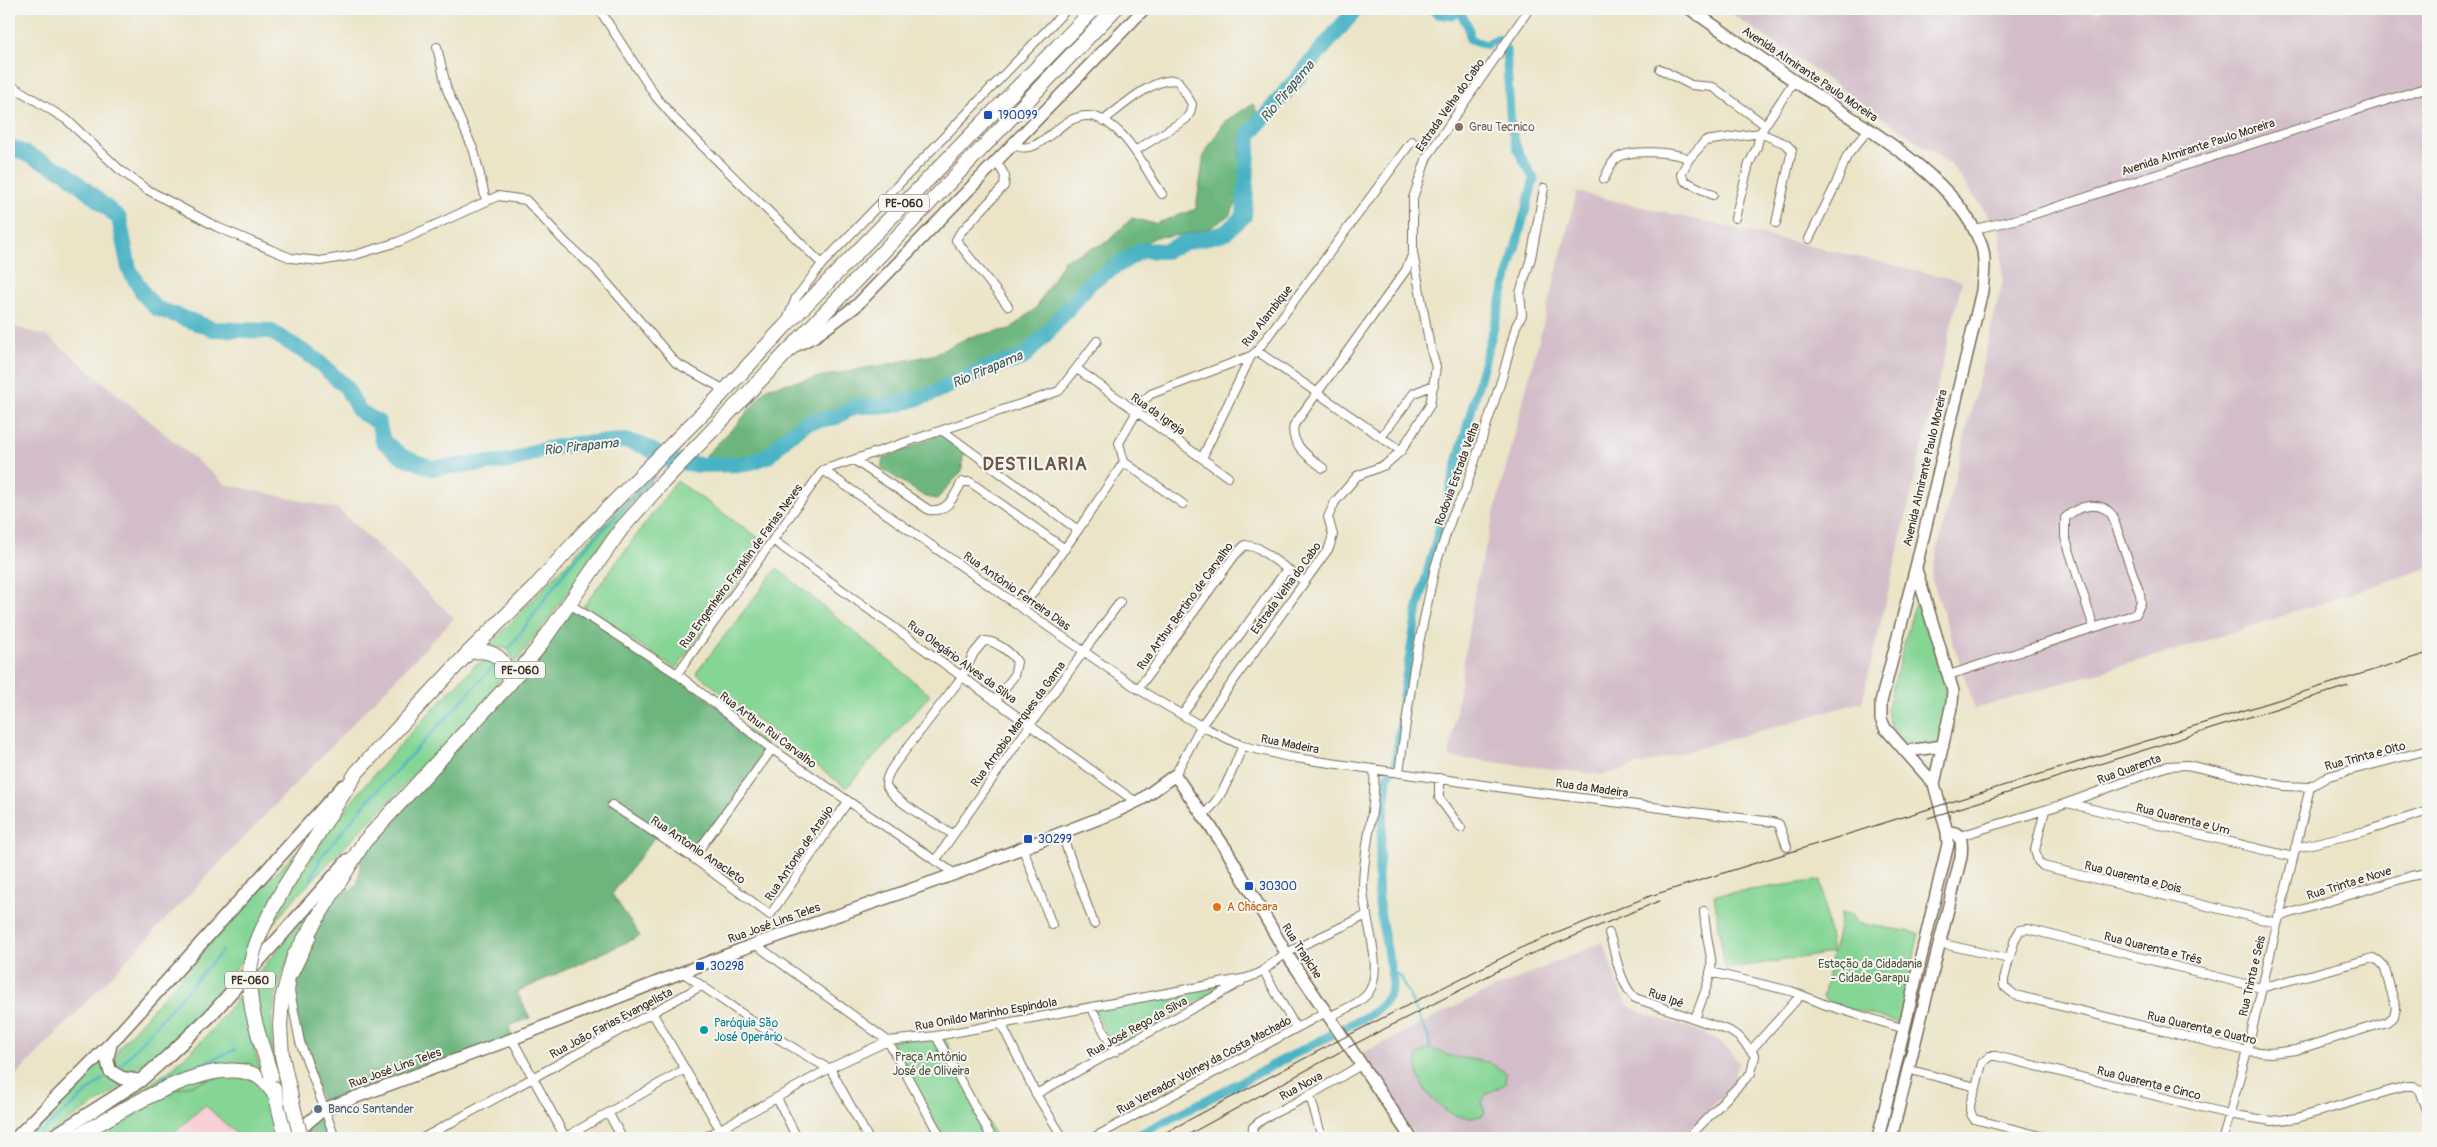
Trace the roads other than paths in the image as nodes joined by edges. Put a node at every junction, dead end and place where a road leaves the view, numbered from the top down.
1 (599, 9) edge
2 (1066, 9) edge
3 (1094, 9) edge
4 (1115, 9) edge
5 (1144, 9) edge
6 (1529, 9) edge
7 (1690, 9) edge
8 (436, 47) dead end
9 (1660, 69) dead end
10 (1794, 81) junction
11 (9, 84) edge
12 (2428, 87) edge
13 (1103, 121) junction
14 (1765, 126) junction
15 (1868, 130) junction
16 (1760, 133) junction
17 (1412, 141) dead end
18 (1013, 144) junction
19 (1135, 151) junction
20 (1689, 159) junction
21 (996, 162) junction
22 (1604, 179) dead end
23 (1544, 188) dead end
24 (1162, 194) dead end
25 (1713, 195) dead end
26 (486, 200) junction
27 (1735, 218) dead end
28 (1776, 223) dead end
29 (1974, 229) junction
30 (1809, 238) dead end
31 (1413, 253) junction
32 (822, 264) junction
33 (1008, 306) dead end
34 (785, 326) junction
35 (1097, 341) dead end
36 (790, 347) junction
37 (1254, 353) junction
38 (1076, 369) junction
39 (1434, 385) junction
40 (1316, 392) junction
41 (721, 395) junction
42 (1136, 412) junction
43 (943, 431) junction
44 (1381, 437) junction
45 (1401, 451) junction
46 (1202, 458) junction
47 (854, 460) junction
48 (1124, 462) junction
49 (1323, 468) dead end
50 (823, 470) junction
51 (1228, 477) dead end
52 (1183, 504) dead end
53 (1078, 530) junction
54 (774, 541) junction
55 (1065, 549) junction
56 (1916, 567) junction
57 (1287, 569) junction
58 (1304, 581) junction
59 (1120, 602) dead end
60 (568, 603) junction
61 (1022, 608) junction
62 (2094, 628) junction
63 (469, 652) junction
64 (1084, 652) junction
65 (677, 674) junction
66 (1949, 675) junction
67 (962, 677) junction
68 (510, 683) junction
69 (1138, 689) junction
70 (995, 701) junction
71 (1182, 715) junction
72 (1030, 724) junction
73 (1201, 726) junction
74 (1243, 746) junction
75 (1943, 746) junction
76 (772, 750) junction
77 (2428, 750) edge
78 (1907, 751) junction
79 (1376, 769) junction
80 (357, 772) junction
81 (1397, 772) junction
82 (1176, 775) junction
83 (1439, 778) junction
84 (1934, 784) junction
85 (2310, 787) junction
86 (1136, 802) junction
87 (847, 803) junction
88 (2067, 803) junction
89 (612, 805) dead end
90 (2045, 810) junction
91 (2428, 811) edge
92 (1203, 815) junction
93 (1461, 828) dead end
94 (1061, 832) junction
95 (1948, 832) junction
96 (953, 834) junction
97 (1960, 836) junction
98 (364, 842) junction
99 (1022, 846) junction
100 (1787, 847) dead end
101 (2295, 848) junction
102 (2293, 857) junction
103 (693, 858) junction
104 (935, 861) junction
105 (2428, 873) edge
106 (955, 874) junction
107 (326, 905) junction
108 (1704, 911) dead end
109 (770, 915) joint
110 (1368, 915) junction
111 (2277, 920) junction
112 (1094, 924) dead end
113 (1052, 925) dead end
114 (1609, 933) dead end
115 (1940, 943) junction
116 (755, 944) junction
117 (1286, 953) junction
118 (2009, 959) junction
119 (2379, 961) joint
120 (1920, 963) junction
121 (1934, 966) junction
122 (1263, 970) junction
123 (682, 972) junction
124 (1710, 972) junction
125 (1247, 978) junction
126 (701, 986) junction
127 (2261, 988) junction
128 (1800, 996) junction
129 (1091, 1007) junction
130 (653, 1014) junction
131 (1695, 1020) junction
132 (1332, 1022) junction
133 (1002, 1023) junction
134 (1296, 1028) junction
135 (1905, 1029) junction
136 (936, 1036) junction
137 (512, 1039) junction
138 (888, 1040) junction
139 (111, 1043) junction
140 (1752, 1049) junction
141 (2247, 1051) junction
142 (1115, 1052) junction
143 (1361, 1065) junction
144 (685, 1069) junction
145 (829, 1069) junction
146 (1907, 1069) junction
147 (532, 1079) junction
148 (140, 1081) junction
149 (1976, 1087) junction
150 (1036, 1094) junction
151 (1310, 1095) junction
152 (777, 1098) junction
153 (277, 1101) junction
154 (324, 1109) junction
155 (609, 1114) junction
156 (2229, 1114) junction
157 (2428, 1114) edge
158 (720, 1130) junction
159 (16, 1138) edge
160 (50, 1138) edge
161 (73, 1138) edge
162 (286, 1138) edge
163 (290, 1138) edge
164 (301, 1138) edge
165 (335, 1138) edge
166 (423, 1138) edge
167 (565, 1138) edge
168 (622, 1138) edge
169 (704, 1138) edge
170 (725, 1138) edge
171 (797, 1138) edge
172 (868, 1138) edge
173 (942, 1138) edge
174 (992, 1138) edge
175 (1063, 1138) edge
176 (1093, 1138) edge
177 (1252, 1138) edge
178 (1322, 1138) edge
179 (1411, 1138) edge
180 (1688, 1138) edge
181 (1878, 1138) edge
182 (1891, 1138) edge
183 (2048, 1138) edge
184 (2223, 1138) edge

1 - 32 street
2 - 32 street
3 - 34 highway, PE-060
4 - 36 highway, PE-060
5 - 18 main road
6 - 31 street, Estrada Velha do Cabo
7 - 10 main road, Avenida Almirante Paulo Moreira
8 - 26 street
9 - 14 street
10 - 14 street
10 - 15 main road, Avenida Almirante Paulo Moreira
11 - 26 street
12 - 29 street, Avenida Almirante Paulo Moreira
13 - 18 street
13 - 19 street
13 - 19 street
14 - 16 street
15 - 29 main road, Avenida Almirante Paulo Moreira
15 - 30 street
16 - 20 street
16 - 27 street
16 - 28 street
17 - 37 street, Rua Alambique
18 - 21 main road
19 - 24 street
20 - 22 street
20 - 25 street
21 - 33 street
21 - 36 main road
23 - 81 street, Rodovia Estrada Velha
26 - 41 street
29 - 56 main road, Avenida Almirante Paulo Moreira
31 - 39 street, Estrada Velha do Cabo
31 - 40 street, Estrada Velha do Cabo
32 - 34 street
34 - 41 highway, PE-060
35 - 38 street
36 - 60 highway, PE-060
37 - 40 street
37 - 42 street, Rua Alambique
37 - 46 street
38 - 42 street, Rua da Igreja
38 - 43 street
39 - 44 street
39 - 45 street, Estrada Velha do Cabo
40 - 44 street
40 - 49 street, Estrada Velha do Cabo
41 - 63 highway, PE-060
42 - 46 street, Rua da Igreja
42 - 48 street, Rua Alambique
43 - 47 street
43 - 53 street
44 - 45 street
45 - 58 street, Estrada Velha do Cabo
46 - 51 street, Rua da Igreja
47 - 50 street
47 - 55 street
48 - 52 street
48 - 53 street
50 - 54 street, Rua Engenheiro Franklin de Farias Neves
50 - 61 street, Rua Antônio Ferreira Dias
53 - 55 street
54 - 65 street, Rua Engenheiro Franklin de Farias Neves
54 - 67 street, Rua Olegário Alves da Silva
55 - 61 street
56 - 66 main road, Avenida Almirante Paulo Moreira
56 - 78 main road, Avenida Almirante Paulo Moreira
57 - 58 street, Rua Arthur Bertino de Carvalho
57 - 69 street, Rua Arthur Bertino de Carvalho
57 - 71 street
58 - 73 street, Estrada Velha do Cabo
59 - 64 street, Rua Arnobio Marques da Gama
60 - 65 street, Rua Arthur Rui Carvalho
60 - 68 highway, PE-060
61 - 64 street, Rua Antônio Ferreira Dias
62 - 62 street
62 - 66 street
63 - 68 highway
63 - 80 highway, PE-060
64 - 69 street, Rua Antônio Ferreira Dias
64 - 72 street, Rua Arnobio Marques da Gama
65 - 76 street, Rua Arthur Rui Carvalho
66 - 75 main road, Avenida Almirante Paulo Moreira
67 - 70 street, Rua Olegário Alves da Silva
67 - 70 street
67 - 96 street
68 - 98 highway, PE-060
69 - 71 street, Rua Antônio Ferreira Dias
70 - 72 street, Rua Olegário Alves da Silva
71 - 73 street, Rua Antônio Ferreira Dias
72 - 86 street, Rua Olegário Alves da Silva
72 - 96 street, Rua Arnobio Marques da Gama
73 - 74 street, Rua Madeira
73 - 82 street, Rua José Lins Teles
74 - 79 street, Rua Madeira
74 - 92 street
75 - 78 main road
75 - 84 main road, Avenida Almirante Paulo Moreira
76 - 87 street, Rua Arthur Rui Carvalho
76 - 103 street
77 - 85 street, Rua Trinta e Oito
78 - 84 main road, Avenida Almirante Paulo Moreira
79 - 81 street, Rua da Madeira
79 - 110 street, Rua Vereador Volney da Costa Machado
80 - 139 main road
80 - 153 highway, PE-060, bridge
81 - 83 street, Rua da Madeira
82 - 86 main road, Rua José Lins Teles
82 - 92 main road, Rua Trapiche
83 - 93 street
83 - 100 street, Rua da Madeira
84 - 95 main road, Avenida Almirante Paulo Moreira
85 - 88 street, Rua Quarenta
85 - 101 street, Rua Trinta e Seis
86 - 94 main road, Rua José Lins Teles
87 - 104 street, Rua Arthur Rui Carvalho
87 - 109 street, Rua Antonio de Araujo
88 - 90 street, Rua Quarenta
88 - 102 street, Rua Quarenta e Um
89 - 103 street, Rua Antonio Anacleto
90 - 97 street, Rua Quarenta
90 - 111 street, Rua Quarenta e Dois
91 - 101 street
92 - 117 main road, Rua Trapiche
94 - 99 main road, Rua José Lins Teles
94 - 112 street
95 - 97 main road
95 - 120 main road, Avenida Almirante Paulo Moreira
96 - 104 street, Rua Arnobio Marques da Gama
97 - 115 main road
98 - 107 highway, PE-060
98 - 148 main road
99 - 106 main road, Rua José Lins Teles
99 - 113 street
101 - 102 street, Rua Trinta e Seis
102 - 111 street, Rua Trinta e Seis
103 - 109 street, Rua Antonio Anacleto
104 - 106 street, Rua Arthur Rui Carvalho
105 - 111 street, Rua Trinta e Nove
106 - 116 main road, Rua José Lins Teles
107 - 154 street
107 - 164 highway, PE-060, bridge
108 - 124 street
110 - 117 street, Rua Onildo Marinho Espindola
110 - 132 street, Rua Vereador Volney da Costa Machado
111 - 127 street, Rua Trinta e Seis
114 - 131 street, Rua Ipê
115 - 118 street
115 - 121 main road
116 - 123 main road, Rua José Lins Teles
116 - 138 street
117 - 122 street, Rua Onildo Marinho Espindola
117 - 132 main road, Rua Trapiche
118 - 127 street, Rua Quarenta e Três
118 - 141 street, Rua Quarenta e Quatro
119 - 127 street, Rua Quarenta e Três
119 - 141 street, Rua Quarenta e Quatro
120 - 121 main road
120 - 135 main road, Avenida Almirante Paulo Moreira
121 - 146 main road
122 - 125 street, Rua Onildo Marinho Espindola
122 - 134 street
123 - 126 street
123 - 137 main road, Rua José Lins Teles
124 - 128 street
124 - 131 street
125 - 129 street, Rua Onildo Marinho Espindola
125 - 142 street, Rua José Rego da Silva
126 - 130 street, Rua João Farias Evangelista
126 - 145 street
127 - 141 street, Rua Trinta e Seis
128 - 135 street
128 - 140 street
129 - 133 street, Rua Onildo Marinho Espindola
129 - 142 street
130 - 144 street
130 - 147 street, Rua João Farias Evangelista
131 - 140 street, Rua Ipê
132 - 134 street, Rua Vereador Volney da Costa Machado
132 - 143 main road, Rua Trapiche
133 - 136 street, Rua Onildo Marinho Espindola
133 - 150 street
134 - 176 street, Rua Vereador Volney da Costa Machado
135 - 181 main road, Avenida Almirante Paulo Moreira
136 - 138 street, Rua Onildo Marinho Espindola
136 - 174 street
137 - 147 street
137 - 154 main road, Rua José Lins Teles
138 - 145 street, Rua Onildo Marinho Espindola
138 - 173 street
139 - 148 main road
139 - 159 main road
140 - 180 street
141 - 156 street, Rua Trinta e Seis
142 - 150 street, Rua José Rego da Silva
143 - 151 street, Rua Nova
143 - 179 main road, Rua Trapiche
144 - 155 street
144 - 158 street
145 - 152 street, Rua Onildo Marinho Espindola
145 - 172 street
146 - 149 street
146 - 182 main road
147 - 166 street, Rua João Farias Evangelista
147 - 167 street
148 - 160 main road
149 - 156 street, Rua Quarenta e Cinco
149 - 183 street, Rua Quarenta e Cinco
150 - 175 street
151 - 177 street, Rua Nova
151 - 178 street
152 - 158 street, Rua Onildo Marinho Espindola
152 - 171 street
153 - 161 highway
153 - 162 highway, PE-060
154 - 163 main road
154 - 165 street
155 - 167 street
155 - 168 street
156 - 157 street, Rua Quarenta e Cinco
156 - 184 street, Rua Trinta e Seis
158 - 169 street, Rua Onildo Marinho Espindola
158 - 170 street

